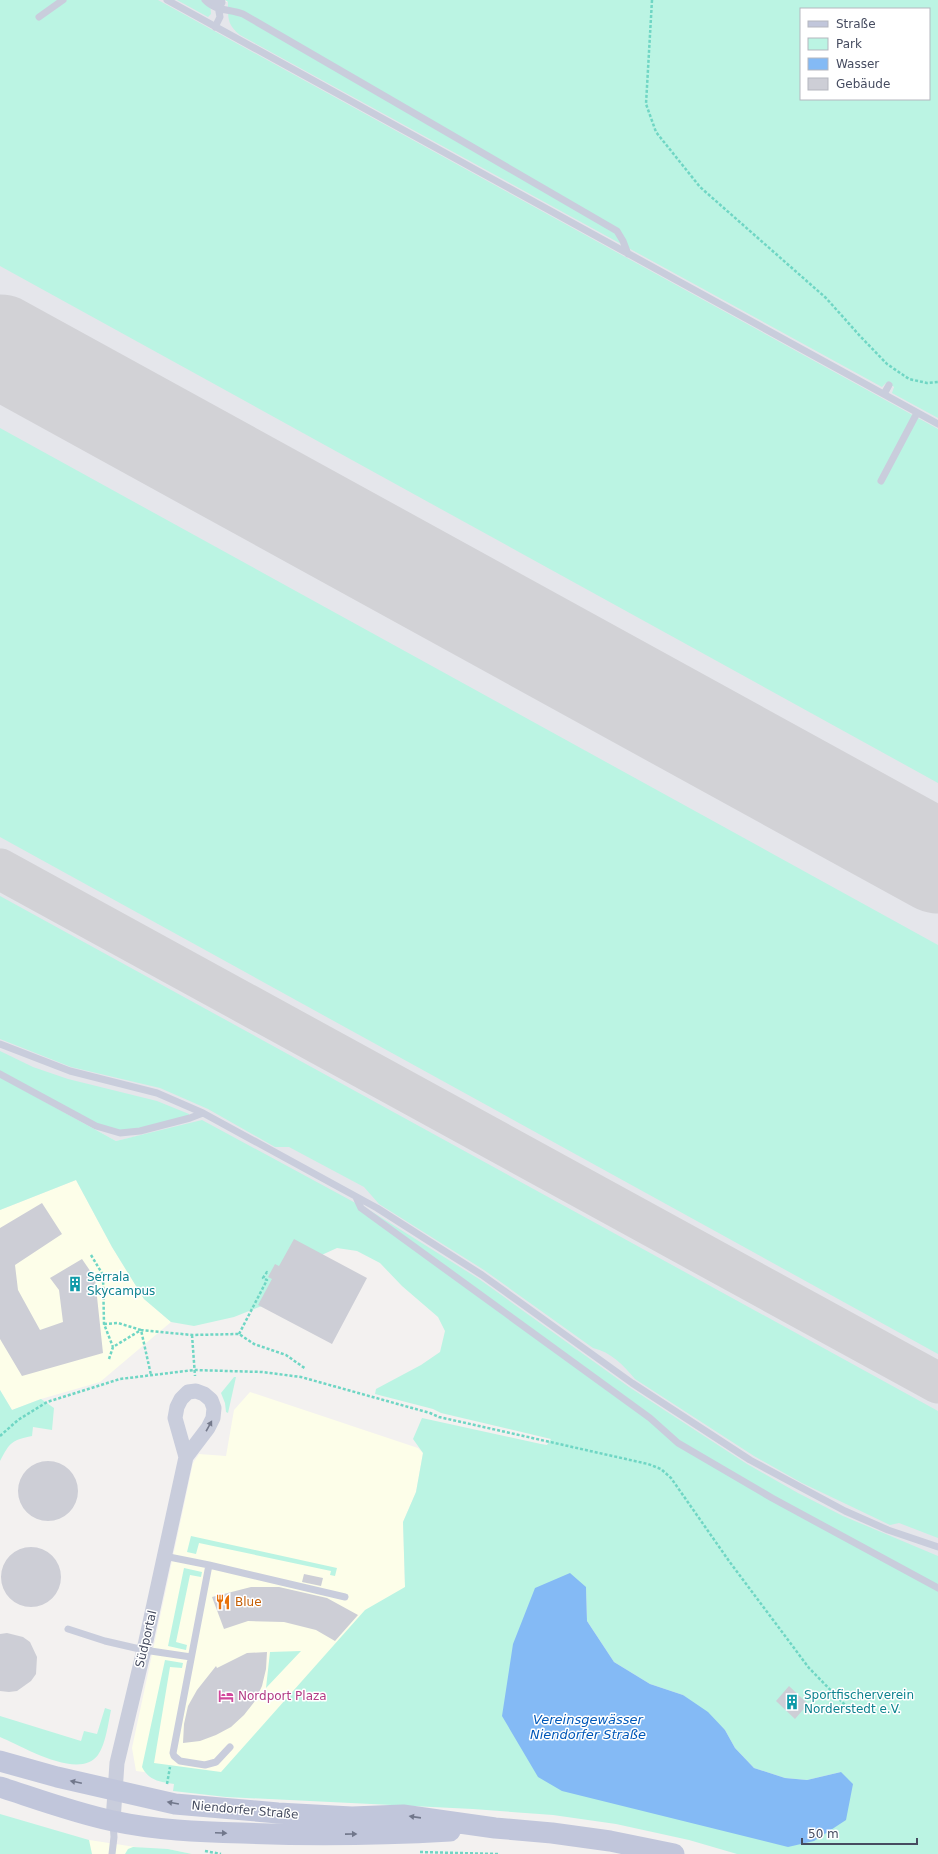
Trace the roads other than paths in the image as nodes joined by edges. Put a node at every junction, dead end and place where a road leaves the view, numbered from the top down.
1 (63, 0) edge
2 (167, 0) edge
3 (215, 3) edge
4 (39, 17) dead end
5 (215, 27) junction
6 (628, 254) junction
7 (889, 385) dead end
8 (884, 394) junction
9 (917, 413) junction
10 (938, 424) edge
11 (881, 481) dead end
12 (0, 1044) edge
13 (0, 1074) edge
14 (203, 1113) junction
15 (356, 1197) junction
16 (186, 1457) dead end
17 (938, 1548) edge
18 (164, 1556) junction
19 (209, 1565) junction
20 (938, 1588) edge
21 (345, 1597) dead end
22 (68, 1629) dead end
23 (144, 1650) junction
24 (191, 1657) junction
25 (230, 1747) dead end
26 (0, 1761) edge
27 (0, 1787) edge
28 (114, 1790) junction
29 (113, 1821) junction
30 (495, 1828) junction
31 (112, 1854) edge
32 (674, 1854) edge

1 - 4 lane
2 - 5 lane
3 - 5 lane
3 - 6 lane
5 - 6 lane
6 - 8 lane
7 - 8 lane
8 - 9 lane
9 - 10 lane
9 - 11 lane
12 - 14 lane
13 - 14 lane
14 - 15 lane
15 - 17 lane
15 - 20 lane
16 - 18 street, Südportal
18 - 19 lane
18 - 23 street, Südportal
19 - 21 lane
19 - 24 lane
22 - 23 lane
23 - 24 lane
23 - 28 street, Südportal
24 - 25 lane
28 -> 26 main road, Niendorfer Straße
27 - 29 main road, Niendorfer Straße
28 - 29 street, Südportal
30 -> 28 main road, Niendorfer Straße
29 -> 30 main road, Niendorfer Straße
29 - 31 lane
30 - 32 main road, Niendorfer Straße

